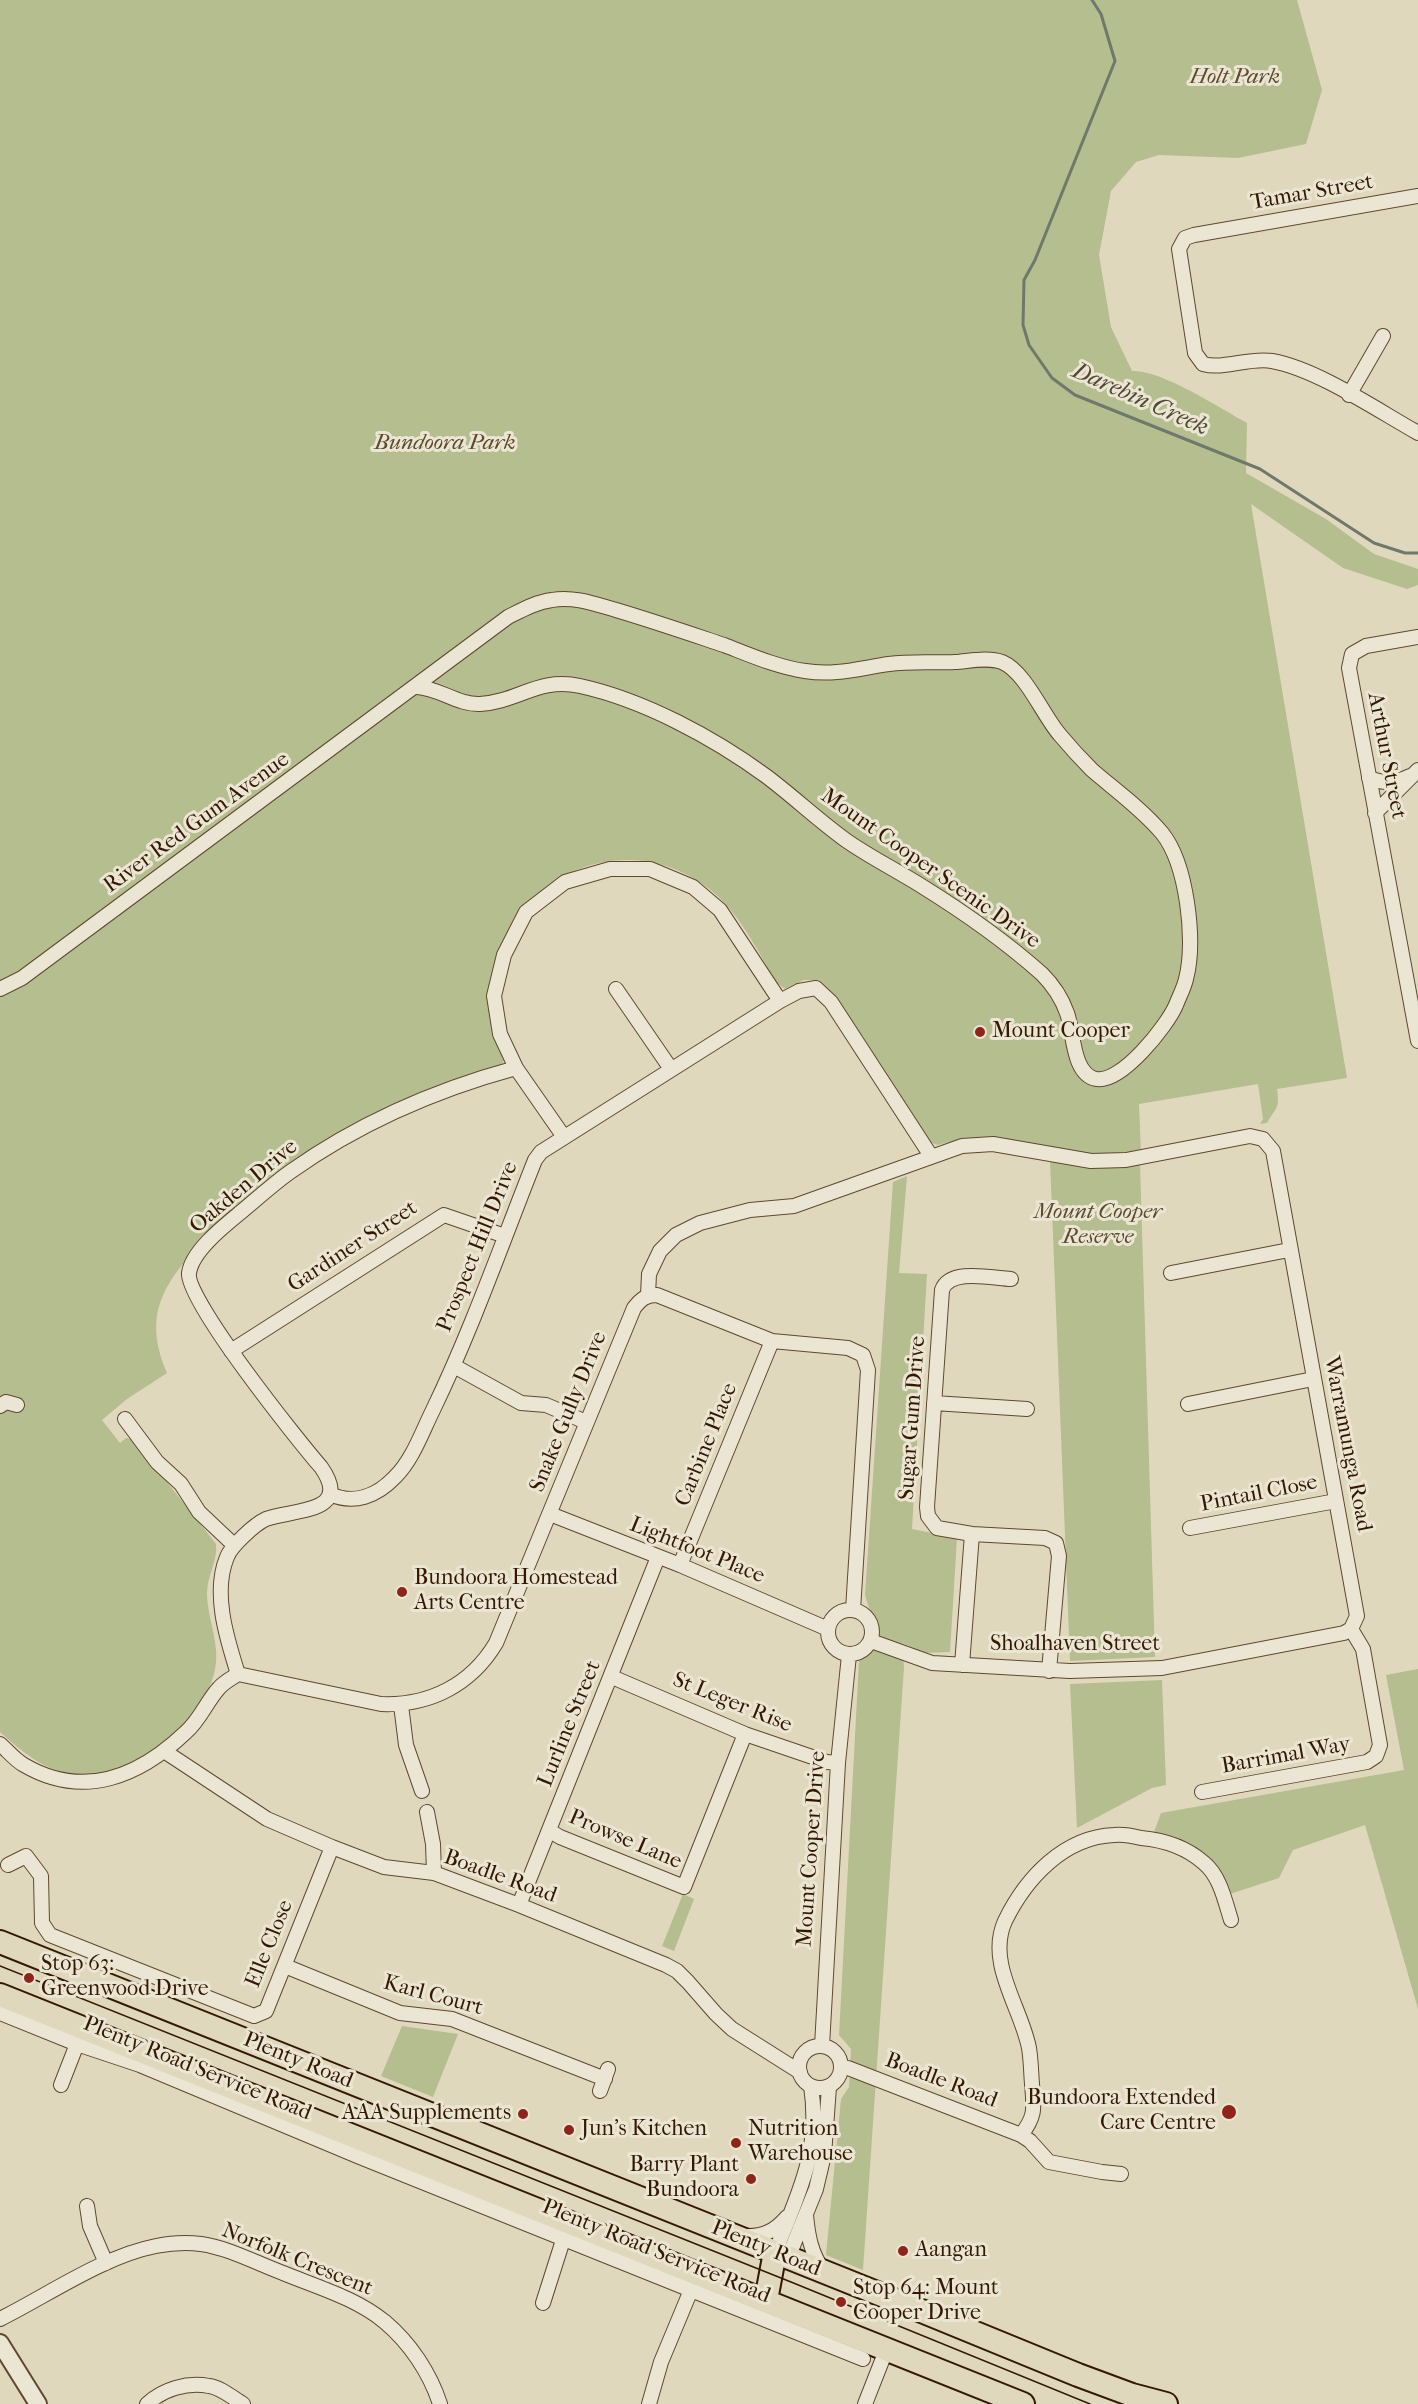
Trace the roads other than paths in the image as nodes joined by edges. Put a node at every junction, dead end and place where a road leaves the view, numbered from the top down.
1 (1418, 196) edge
2 (1383, 336) dead end
3 (1349, 395) junction
4 (1418, 433) edge
5 (1418, 637) edge
6 (417, 687) junction
7 (1416, 772) edge
8 (1369, 778) junction
9 (1376, 813) junction
10 (0, 989) edge
11 (616, 989) dead end
12 (780, 1001) junction
13 (1418, 1041) edge
14 (516, 1068) junction
15 (671, 1069) junction
16 (564, 1137) junction
17 (1263, 1139) joint
18 (931, 1156) junction
19 (505, 1236) junction
20 (1289, 1250) junction
21 (1172, 1272) dead end
22 (1011, 1279) dead end
23 (648, 1295) junction
24 (772, 1341) junction
25 (231, 1351) junction
26 (454, 1366) junction
27 (1313, 1378) junction
28 (934, 1403) junction
29 (1188, 1404) dead end
30 (17, 1405) dead end
31 (0, 1406) edge
32 (1027, 1409) dead end
33 (125, 1419) dead end
34 (586, 1422) junction
35 (330, 1494) junction
36 (1336, 1501) junction
37 (550, 1514) junction
38 (1190, 1528) dead end
39 (972, 1534) junction
40 (234, 1545) junction
41 (658, 1557) junction
42 (680, 1565) junction
43 (854, 1610) junction
44 (828, 1629) junction
45 (1351, 1629) junction
46 (871, 1641) junction
47 (849, 1655) junction
48 (962, 1665) junction
49 (1049, 1671) junction
50 (238, 1674) junction
51 (612, 1677) junction
52 (401, 1704) junction
53 (745, 1734) junction
54 (0, 1744) edge
55 (164, 1751) junction
56 (838, 1763) junction
57 (422, 1791) dead end
58 (1202, 1792) dead end
59 (427, 1812) dead end
60 (550, 1831) junction
61 (332, 1847) junction
62 (8, 1866) dead end
63 (434, 1873) junction
64 (519, 1905) junction
65 (1231, 1920) dead end
66 (0, 1942) edge
67 (285, 1966) junction
68 (2, 2001) edge
69 (76, 2044) junction
70 (822, 2046) junction
71 (804, 2054) junction
72 (773, 2055) junction
73 (842, 2068) junction
74 (800, 2072) junction
75 (604, 2080) dead end
76 (61, 2085) dead end
77 (811, 2086) junction
78 (829, 2087) junction
79 (1021, 2135) junction
80 (1121, 2174) dead end
81 (467, 2190) junction
82 (87, 2206) dead end
83 (791, 2213) junction
84 (806, 2213) junction
85 (733, 2236) junction
86 (564, 2237) junction
87 (781, 2255) junction
88 (106, 2263) junction
89 (825, 2273) junction
90 (691, 2290) junction
91 (766, 2300) junction
92 (543, 2303) dead end
93 (0, 2319) edge
94 (855, 2335) junction
95 (0, 2343) edge
96 (832, 2346) junction
97 (887, 2348) junction
98 (863, 2359) dead end
99 (38, 2404) edge
100 (147, 2404) edge
101 (243, 2404) edge
102 (440, 2404) edge
103 (649, 2404) edge
104 (865, 2404) edge
105 (1023, 2404) edge
106 (1166, 2404) edge

1 - 3 street, Tamar Street
2 - 3 street
3 - 4 street, Tamar Street
5 - 8 street, Arthur Street
6 - 6 street, Mount Cooper Scenic Drive
6 - 10 street, River Red Gum Avenue
7 - 8 street
7 - 9 street
8 - 9 street, Arthur Street
9 - 13 street, Arthur Street
11 - 15 street
12 - 14 street
12 - 15 street, Prospect Hill Drive
12 - 18 street, Prospect Hill Drive
14 - 16 street
14 - 25 street, Oakden Drive
15 - 16 street, Prospect Hill Drive
16 - 19 street, Prospect Hill Drive
17 - 18 street, Snake Gully Drive
17 - 20 street, Warramunga Road
18 - 23 street, Snake Gully Drive
19 - 25 street, Gardiner Street
19 - 26 street, Prospect Hill Drive
20 - 21 street
20 - 27 street, Warramunga Road
22 - 28 street, Sugar Gum Drive
23 - 24 street
23 - 34 street, Snake Gully Drive
24 - 42 street, Carbine Place
24 - 43 street
25 - 35 street, Oakden Drive
26 - 34 street
26 - 35 street, Prospect Hill Drive
27 - 29 street
27 - 36 street, Warramunga Road
28 - 32 street
28 - 39 street, Sugar Gum Drive
30 - 31 street
33 - 40 street
34 - 37 street, Snake Gully Drive
35 - 40 street
36 - 38 street, Pintail Close
36 - 45 street, Warramunga Road
37 - 41 street, Lightfoot Place
37 - 52 street, Snake Gully Drive
39 - 48 street
39 - 49 street, Sugar Gum Drive
40 - 50 street
41 - 42 street, Lightfoot Place
41 - 51 street, Lurline Street
42 - 44 street, Lightfoot Place
43 - 44 street
43 - 46 street
44 - 47 street
45 - 49 street, Shoalhaven Street
45 - 58 street, Barrimal Way
46 - 47 street
46 - 48 street, Shoalhaven Street
47 - 56 street, Mount Cooper Drive
48 - 49 street, Shoalhaven Street
50 - 52 street, Snake Gully Drive
50 - 55 street
51 - 53 street, St Leger Rise
51 - 60 street, Lurline Street
52 - 57 street
53 - 56 street, St Leger Rise
53 - 60 street, Prowse Lane
54 - 55 street
55 - 61 street, Boadle Road
56 - 70 street, Mount Cooper Drive
59 - 63 street
60 - 64 street, Lurline Street
61 - 63 street, Boadle Road
61 - 67 street, Elle Close
62 - 67 street, Elle Close
63 - 64 street, Boadle Road
64 - 72 street, Boadle Road
65 - 79 street
66 - 85 highway, Plenty Road
67 - 75 street, Karl Court
68 - 69 street, Plenty Road Service Road
68 - 81 highway
69 - 76 street
69 - 81 street, Plenty Road Service Road
70 - 71 street
70 - 73 street
71 - 72 street
71 - 74 street
72 - 74 street, Boadle Road
73 - 78 street
73 - 79 street, Boadle Road
74 - 77 street
77 - 78 street
77 - 83 street
78 - 84 street
79 - 80 street, Boadle Road
81 - 86 street, Plenty Road Service Road
81 - 91 highway
82 - 88 street
83 - 85 street
83 - 87 street
84 - 87 street
84 - 89 street
85 - 87 highway, Plenty Road
86 - 90 street, Plenty Road Service Road
86 - 92 street
87 - 89 highway, Plenty Road
87 - 91 highway
88 - 93 street, Norfolk Crescent
88 - 102 street, Norfolk Crescent
89 - 106 highway, Plenty Road
90 - 96 street, Plenty Road Service Road
90 - 103 street
91 - 94 highway
94 - 96 street
94 - 97 highway
95 - 99 street
96 - 98 street, Plenty Road Service Road
97 - 104 street
97 - 105 highway
100 - 101 street

